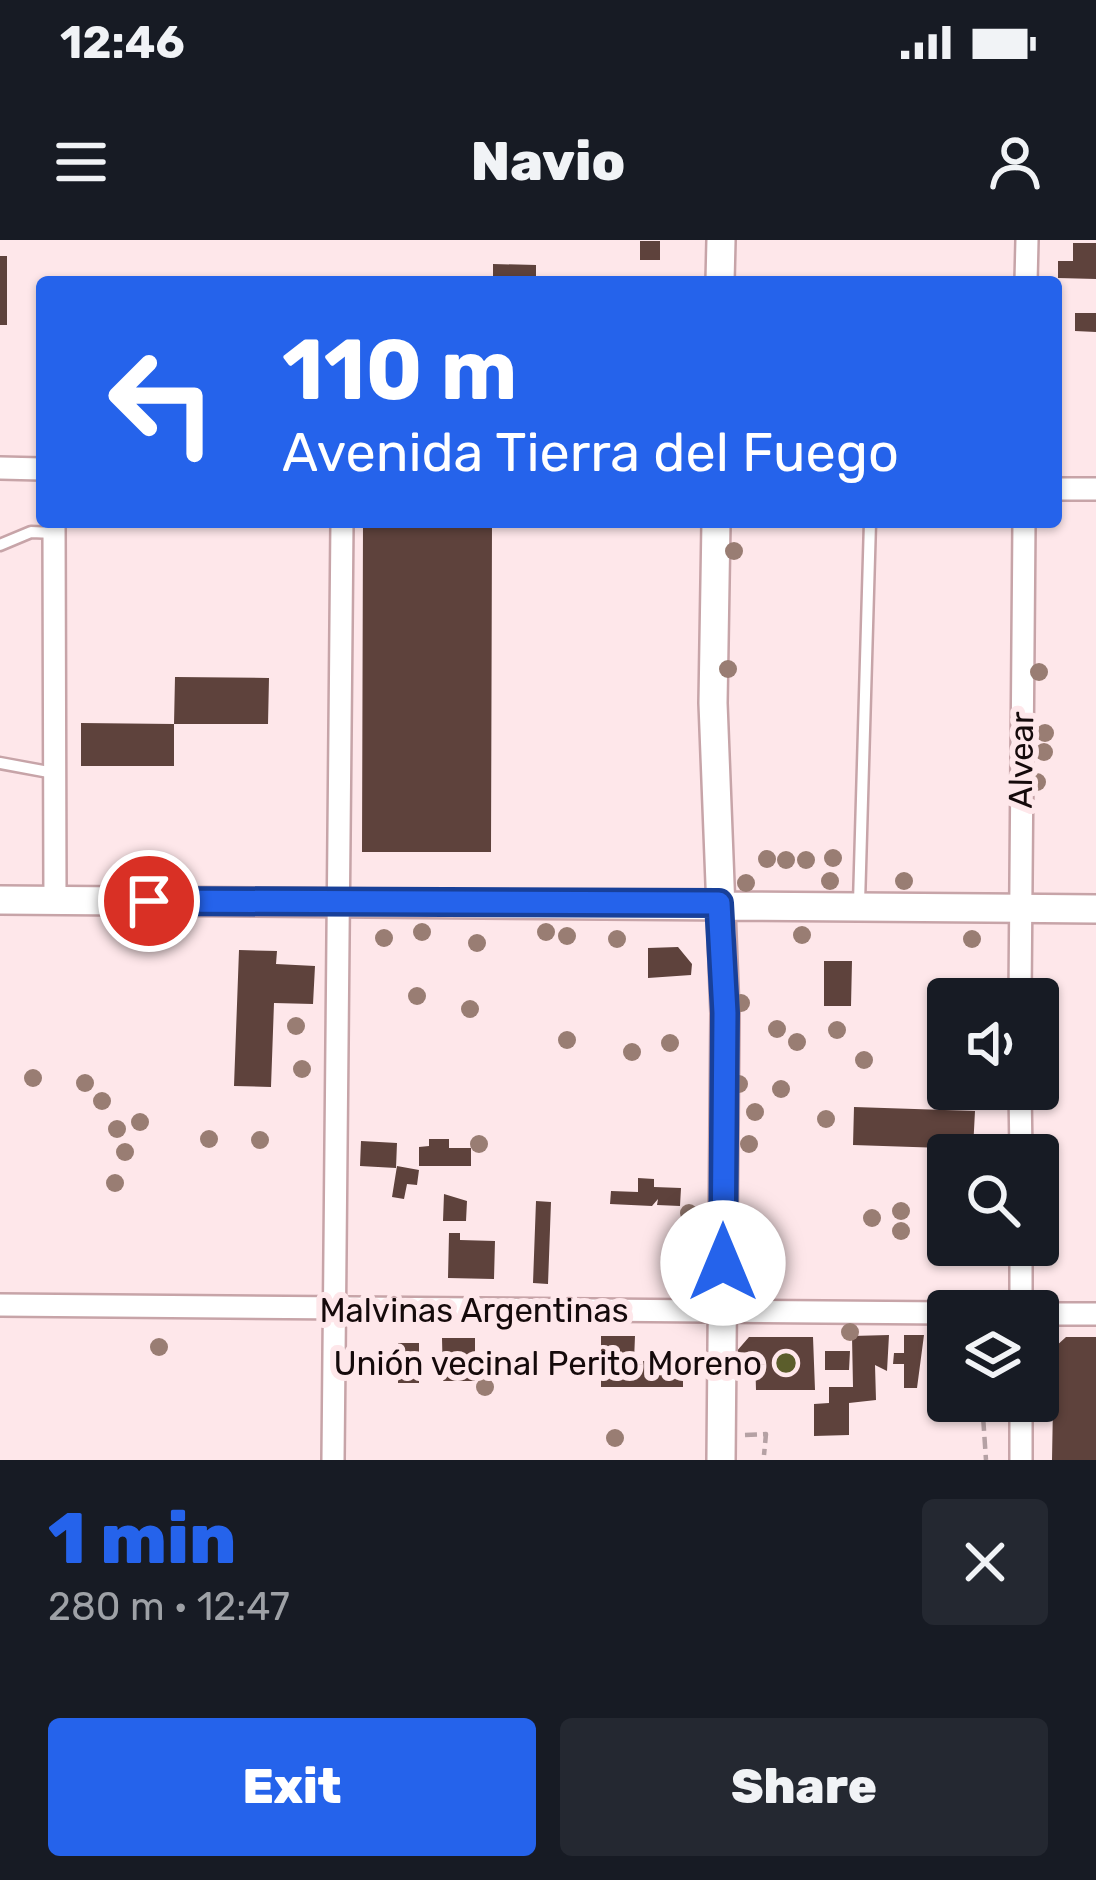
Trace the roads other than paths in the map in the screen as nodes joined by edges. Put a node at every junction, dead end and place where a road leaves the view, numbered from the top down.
1 (721, 240) edge
2 (1027, 240) edge
3 (720, 276) edge
4 (1026, 276) edge
5 (0, 468) edge
6 (36, 469) edge
7 (1062, 488) edge
8 (1096, 489) edge
9 (49, 528) edge
10 (54, 528) edge
11 (342, 528) edge
12 (716, 528) edge
13 (870, 528) edge
14 (1024, 528) edge
15 (0, 545) edge
16 (0, 763) edge
17 (54, 773) junction
18 (55, 899) junction
19 (0, 900) edge
20 (719, 903) junction
21 (338, 905) junction
22 (859, 906) junction
23 (1020, 908) junction
24 (1096, 909) edge
25 (1020, 978) edge
26 (0, 1305) edge
27 (723, 1310) junction
28 (333, 1311) junction
29 (927, 1313) edge
30 (1096, 1313) edge
31 (1059, 1314) edge
32 (1021, 1422) edge
33 (728, 1448) edge
34 (333, 1460) edge
35 (1021, 1460) edge

1 - 3 street
2 - 4 street
5 - 6 street
7 - 8 street
9 - 15 lane
10 - 17 street
11 - 21 street
12 - 20 street
13 - 22 lane
14 - 23 street, Alvear
16 - 17 lane
17 - 18 street
18 - 19 street
18 - 21 street
20 - 21 street
20 - 22 street
20 - 27 street
21 - 28 street
22 - 23 street
23 - 24 street
23 - 25 street, Alvear
26 - 28 street, Malvinas Argentinas
27 - 28 street, Malvinas Argentinas
27 - 29 street, Malvinas Argentinas
27 - 33 street
28 - 34 street
30 - 31 street
32 - 35 street

